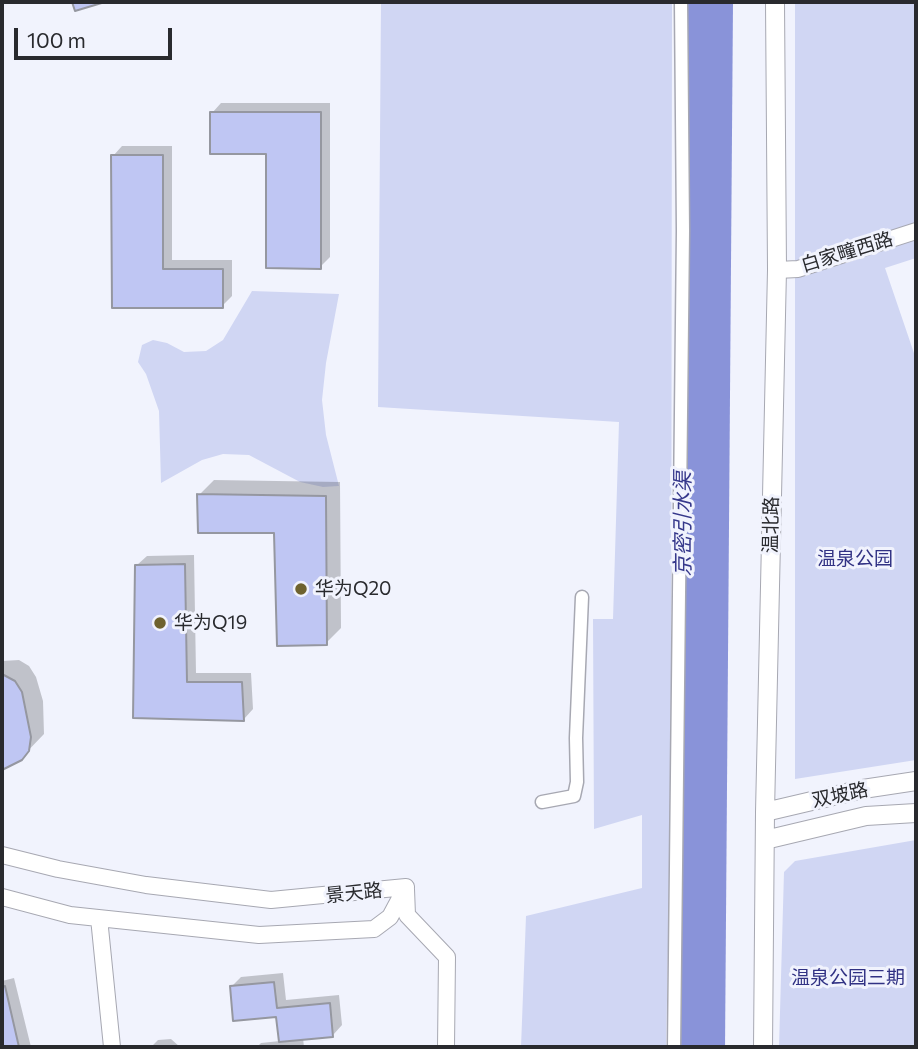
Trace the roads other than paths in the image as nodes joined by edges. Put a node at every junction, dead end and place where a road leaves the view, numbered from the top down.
1 (681, 2) edge
2 (775, 2) edge
3 (916, 231) edge
4 (777, 270) junction
5 (582, 597) dead end
6 (916, 781) edge
7 (542, 802) dead end
8 (765, 812) junction
9 (916, 813) edge
10 (765, 840) junction
11 (2, 855) edge
12 (406, 887) junction
13 (2, 897) edge
14 (99, 918) junction
15 (112, 1047) edge
16 (446, 1047) edge
17 (674, 1047) edge
18 (763, 1047) edge

1 - 17 street
2 - 4 main road, 温北路
3 - 4 street, 白家疃西路
4 - 8 main road, 温北路
5 - 7 street
6 - 8 main road, 双坡路
8 - 10 main road, 温北路
9 - 10 main road, 双坡路
10 - 18 main road, 温北路
11 - 12 street, 景天路
12 - 14 street, 景天路
12 - 16 street
13 - 14 street, 景天路
14 - 15 street

